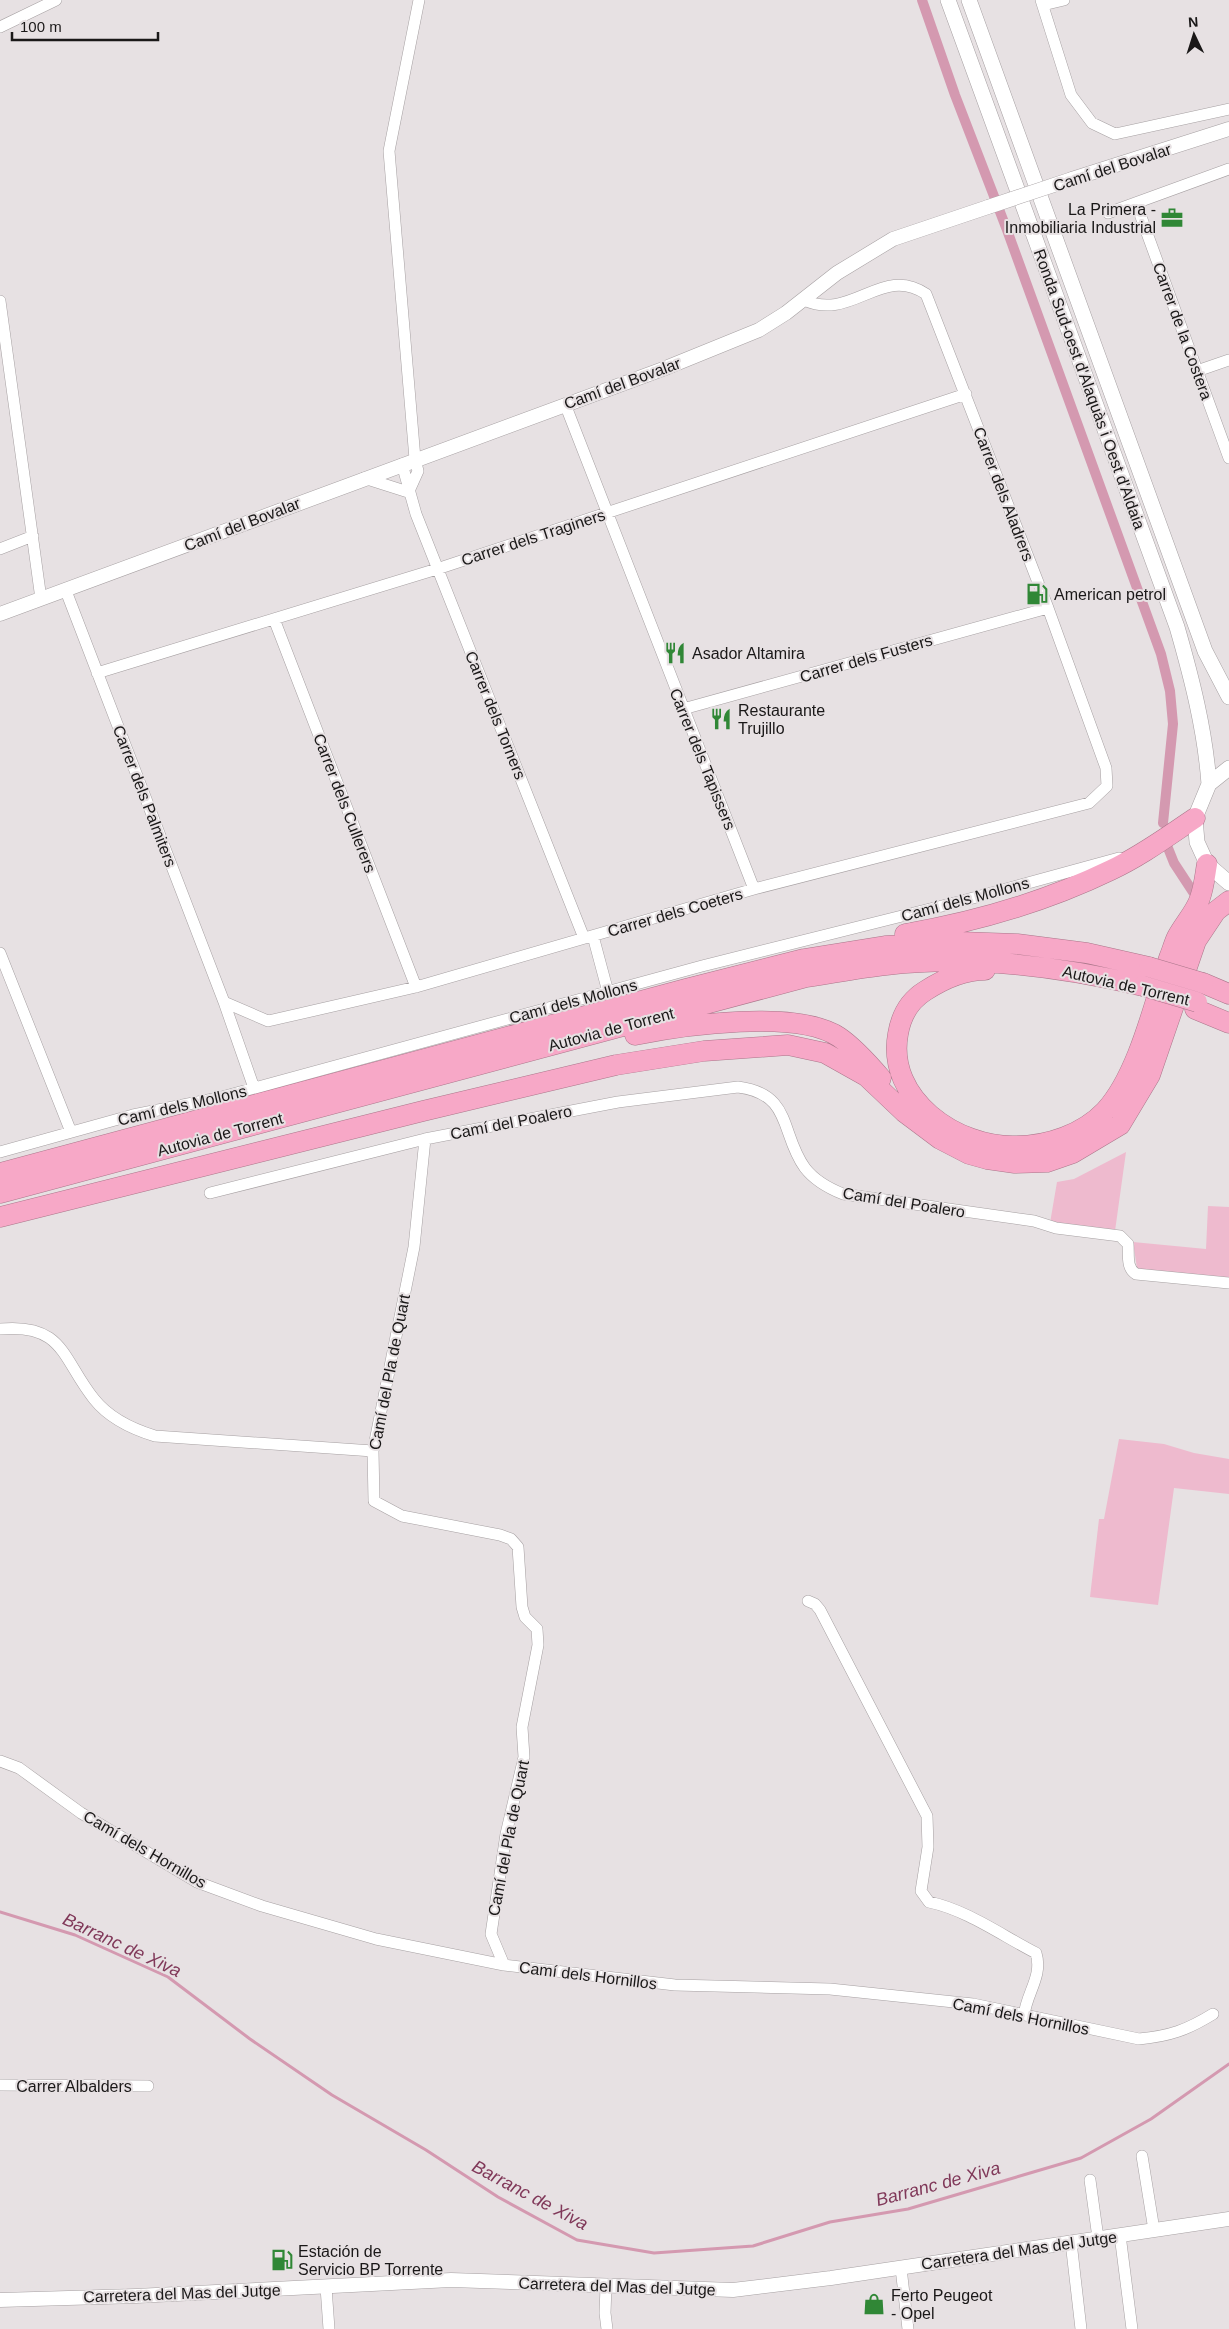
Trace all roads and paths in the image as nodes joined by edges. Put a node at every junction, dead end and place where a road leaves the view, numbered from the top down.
1 (56, 0) edge
2 (420, 0) edge
3 (948, 0) edge
4 (969, 0) edge
5 (1064, 0) edge
6 (1042, 2) edge
7 (12, 22) junction
8 (0, 28) edge
9 (0, 33) edge
10 (1229, 109) edge
11 (1229, 129) edge
12 (1229, 169) edge
13 (1136, 203) junction
14 (1108, 213) dead end
15 (804, 300) junction
16 (0, 301) edge
17 (1229, 360) edge
18 (1197, 370) junction
19 (966, 394) junction
20 (565, 404) junction
21 (1229, 458) edge
22 (415, 459) junction
23 (402, 464) junction
24 (364, 478) junction
25 (408, 492) junction
26 (607, 513) junction
27 (33, 536) junction
28 (0, 549) edge
29 (437, 569) junction
30 (66, 591) junction
31 (41, 599) junction
32 (1048, 608) junction
33 (0, 614) edge
34 (274, 619) junction
35 (97, 672) junction
36 (1229, 697) edge
37 (683, 709) junction
38 (1106, 768) joint
39 (1229, 768) edge
40 (1209, 784) junction
41 (1195, 818) junction
42 (1147, 850) junction
43 (1207, 864) junction
44 (1229, 883) edge
45 (754, 889) junction
46 (1229, 901) edge
47 (588, 937) junction
48 (0, 953) edge
49 (416, 987) junction
50 (686, 989) junction
51 (1143, 990) junction
52 (608, 992) junction
53 (1229, 994) edge
54 (1198, 998) junction
55 (224, 1002) junction
56 (1229, 1014) edge
57 (1229, 1023) edge
58 (413, 1082) junction
59 (254, 1088) junction
60 (71, 1132) junction
61 (940, 1138) junction
62 (425, 1139) junction
63 (0, 1152) edge
64 (0, 1173) edge
65 (0, 1192) edge
66 (210, 1194) dead end
67 (0, 1217) edge
68 (1229, 1283) edge
69 (0, 1329) edge
70 (373, 1451) junction
71 (808, 1602) dead end
72 (0, 1761) edge
73 (504, 1965) junction
74 (1024, 2014) junction
75 (1213, 2014) dead end
76 (0, 2086) edge
77 (148, 2086) dead end
78 (1142, 2156) dead end
79 (1090, 2180) dead end
80 (1229, 2219) edge
81 (1154, 2230) junction
82 (1120, 2235) junction
83 (1098, 2238) junction
84 (1071, 2242) junction
85 (901, 2268) junction
86 (606, 2286) junction
87 (326, 2287) junction
88 (0, 2300) edge
89 (330, 2329) edge
90 (607, 2329) edge
91 (908, 2329) edge
92 (1081, 2329) edge
93 (1132, 2329) edge

1 - 7 street
2 - 22 street
3 - 40 main road, Ronda Sud-oest d'Alaquàs i Oest d'Aldaia
4 - 36 main road, Ronda Sud-oest d'Alaquàs i Oest d'Aldaia
5 - 6 street
6 - 10 street
7 - 8 street
7 - 9 street
11 - 15 street, Camí del Bovalar, bridge
12 - 13 street
13 - 14 street
13 - 18 street, Carrer de la Costera
15 - 19 street, Carrer dels Aladrers
15 - 20 street, Camí del Bovalar
16 - 27 street
17 - 18 street
18 - 21 street, Carrer de la Costera
19 - 26 street, Carrer dels Traginers
19 - 32 street, Carrer dels Aladrers
20 - 22 street, Camí del Bovalar
20 - 26 street, Carrer dels Tapissers
22 - 23 street, Camí del Bovalar
22 - 25 street
23 - 24 street, Camí del Bovalar
23 - 25 street, Carrer dels Torners
24 - 25 street
24 - 30 street, Camí del Bovalar
25 - 29 street, Carrer dels Torners
26 - 29 street, Carrer dels Traginers
26 - 37 street, Carrer dels Tapissers
27 - 28 street
27 - 31 street
29 - 34 street, Carrer dels Traginers
29 - 47 street, Carrer dels Torners
30 - 31 street, Camí del Bovalar
30 - 35 street, Carrer dels Palmiters
31 - 33 street, Camí del Bovalar
32 - 37 street, Carrer dels Fusters
32 - 38 street, Carrer dels Aladrers
34 - 35 street, Carrer dels Traginers
34 - 49 street, Carrer dels Cullerers
35 - 55 street, Carrer dels Palmiters
37 - 45 street, Carrer dels Tapissers
38 - 45 street, Carrer dels Coeters
39 - 40 main road
40 - 41 main road
41 - 42 highway
41 - 43 main road
42 - 50 highway
42 - 52 street, Camí dels Mollons
43 - 44 main road
43 - 51 highway
45 - 47 street, Carrer dels Coeters
46 - 61 highway
47 - 49 street, Carrer dels Coeters
47 - 52 street, Carrer dels Torners
48 - 60 street
49 - 55 street, Carrer dels Coeters
50 - 54 highway, Autovia de Torrent, bridge
50 - 64 highway, Autovia de Torrent
51 - 54 highway, Autovia de Torrent, bridge
51 - 58 highway, Autovia de Torrent
52 - 59 street, Camí dels Mollons
53 - 54 highway, Autovia de Torrent
54 - 56 highway, Autovia de Torrent
54 - 57 highway
55 - 59 street, Carrer dels Palmiters
58 - 61 highway
58 - 65 highway, Autovia de Torrent
59 - 60 street, Camí dels Mollons
60 - 63 street, Camí dels Mollons
61 - 67 highway
62 - 66 street, Camí del Poalero
62 - 68 street, Camí del Poalero
62 - 70 street, Camí del Pla de Quart
69 - 70 street
70 - 73 street, Camí del Pla de Quart
71 - 74 street
72 - 73 street, Camí dels Hornillos
73 - 74 street, Camí dels Hornillos
74 - 75 street, Camí dels Hornillos
76 - 77 street, Carrer Albalders
78 - 81 street
79 - 83 street
80 - 81 street, Carretera del Mas del Jutge
81 - 82 street, Carretera del Mas del Jutge
82 - 83 street, Carretera del Mas del Jutge
82 - 93 street
83 - 84 street, Carretera del Mas del Jutge
84 - 85 street, Carretera del Mas del Jutge
84 - 92 street
85 - 86 street, Carretera del Mas del Jutge
85 - 91 street
86 - 87 street, Carretera del Mas del Jutge
86 - 90 street
87 - 88 street, Carretera del Mas del Jutge
87 - 89 street

